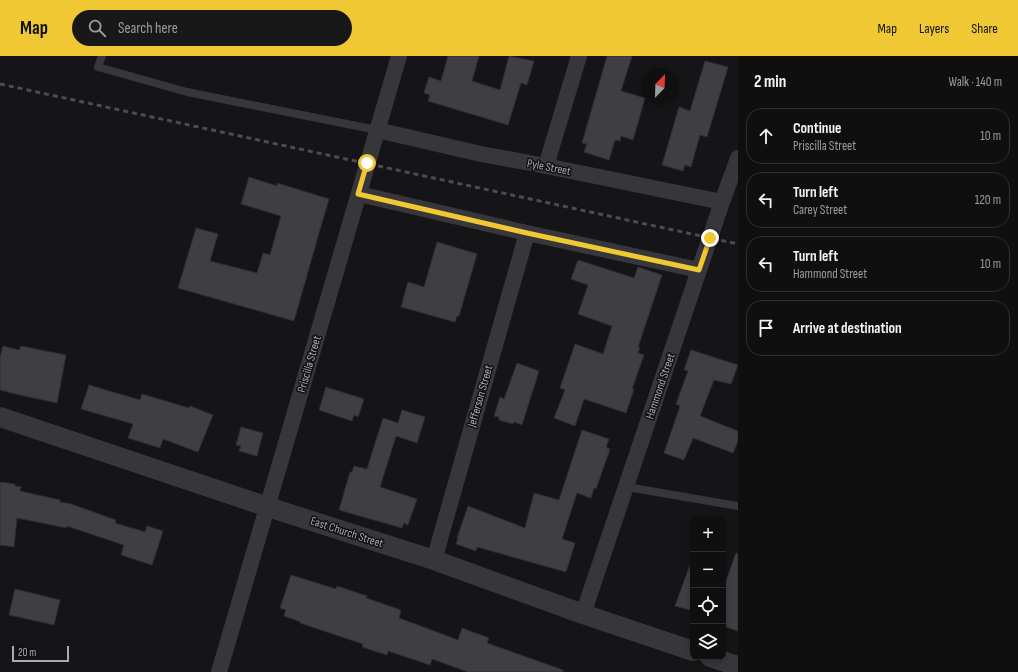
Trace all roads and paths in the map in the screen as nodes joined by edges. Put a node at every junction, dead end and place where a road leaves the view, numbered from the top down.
1 (102, 56) edge
2 (399, 56) edge
3 (579, 56) edge
4 (377, 130) junction
5 (738, 158) edge
6 (546, 166) junction
7 (358, 194) junction
8 (722, 202) junction
9 (527, 233) junction
10 (699, 270) junction
11 (0, 417) edge
12 (627, 487) junction
13 (738, 506) edge
14 (268, 507) junction
15 (434, 560) junction
16 (583, 614) junction
17 (690, 650) edge
18 (719, 660) edge
19 (738, 666) edge
20 (219, 672) edge

1 - 4 lane
2 - 4 street, Priscilla Street
3 - 6 street
4 - 6 street, Pyle Street
4 - 7 street, Priscilla Street
5 - 8 street, Hammond Street
6 - 8 street, Pyle Street
7 - 9 street
7 - 14 street, Priscilla Street
8 - 10 street, Hammond Street
9 - 10 street
9 - 15 street, Jefferson Street
10 - 12 street, Hammond Street
11 - 14 street, East Church Street
12 - 13 lane
12 - 16 street, Hammond Street
14 - 15 street, East Church Street
14 - 20 street, Priscilla Street
15 - 16 street, East Church Street
16 - 17 street, East Church Street
18 - 19 street

